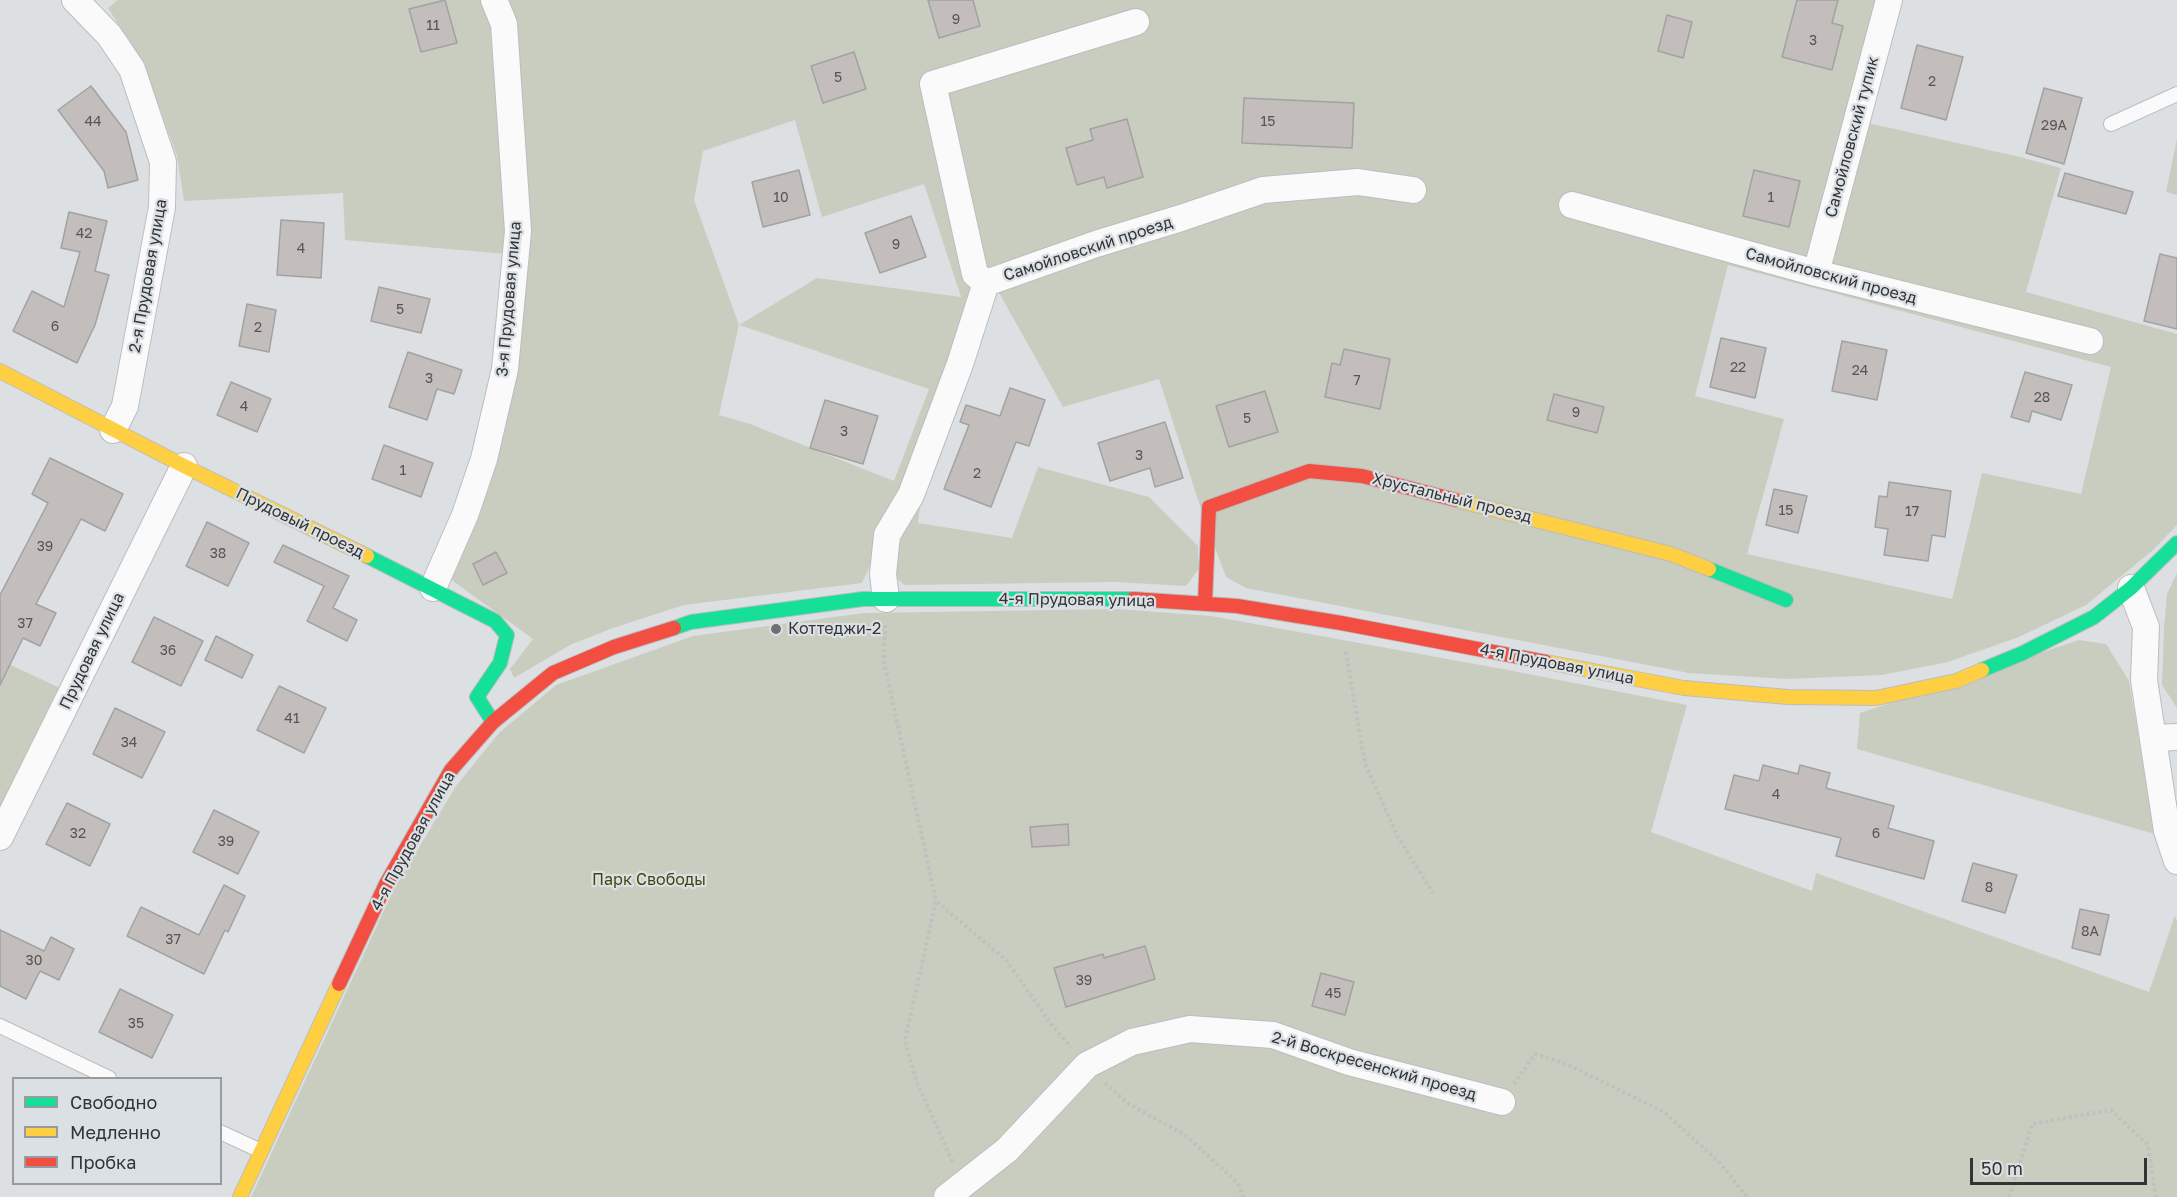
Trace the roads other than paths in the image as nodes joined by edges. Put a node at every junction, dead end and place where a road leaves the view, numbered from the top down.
1 (75, 0) edge
2 (494, 0) edge
3 (1889, 0) edge
4 (1136, 22) dead end
5 (2177, 94) edge
6 (2111, 124) dead end
7 (1413, 190) dead end
8 (1572, 205) dead end
9 (1816, 273) junction
10 (986, 283) junction
11 (2090, 341) dead end
12 (0, 371) edge
13 (113, 430) junction
14 (184, 466) junction
15 (2177, 543) edge
16 (433, 588) junction
17 (2132, 588) junction
18 (886, 598) junction
19 (1786, 600) dead end
20 (1204, 603) junction
21 (493, 722) junction
22 (2165, 737) edge
23 (0, 837) edge
24 (2177, 861) edge
25 (0, 1026) edge
26 (107, 1077) edge
27 (1502, 1102) road end
28 (222, 1133) edge
29 (261, 1151) junction
30 (955, 1191) edge
31 (240, 1197) edge

1 - 13 street, 2-я Прудовая улица
2 - 16 street, 3-я Прудовая улица
3 - 9 street, Самойловский тупик
4 - 10 street
5 - 6 lane
7 - 10 street, Самойловский проезд
8 - 9 street, Самойловский проезд
9 - 11 street, Самойловский проезд
10 - 18 street, Самойловский проезд
12 - 13 main road, Прудовый проезд
13 - 14 main road, Прудовый проезд
14 - 16 main road, Прудовый проезд
14 - 23 street, Прудовая улица
15 - 17 main road, 4-я Прудовая улица
16 - 21 main road, Прудовый проезд
17 - 20 main road, 4-я Прудовая улица
17 - 22 street
18 - 20 main road, 4-я Прудовая улица
18 - 21 main road, 4-я Прудовая улица
19 - 20 main road, Хрустальный проезд
21 - 29 main road, 4-я Прудовая улица
22 - 24 street
25 - 26 lane
27 - 30 street, 2-й Воскресенский проезд
28 - 29 lane
29 - 31 main road, 4-я Прудовая улица

